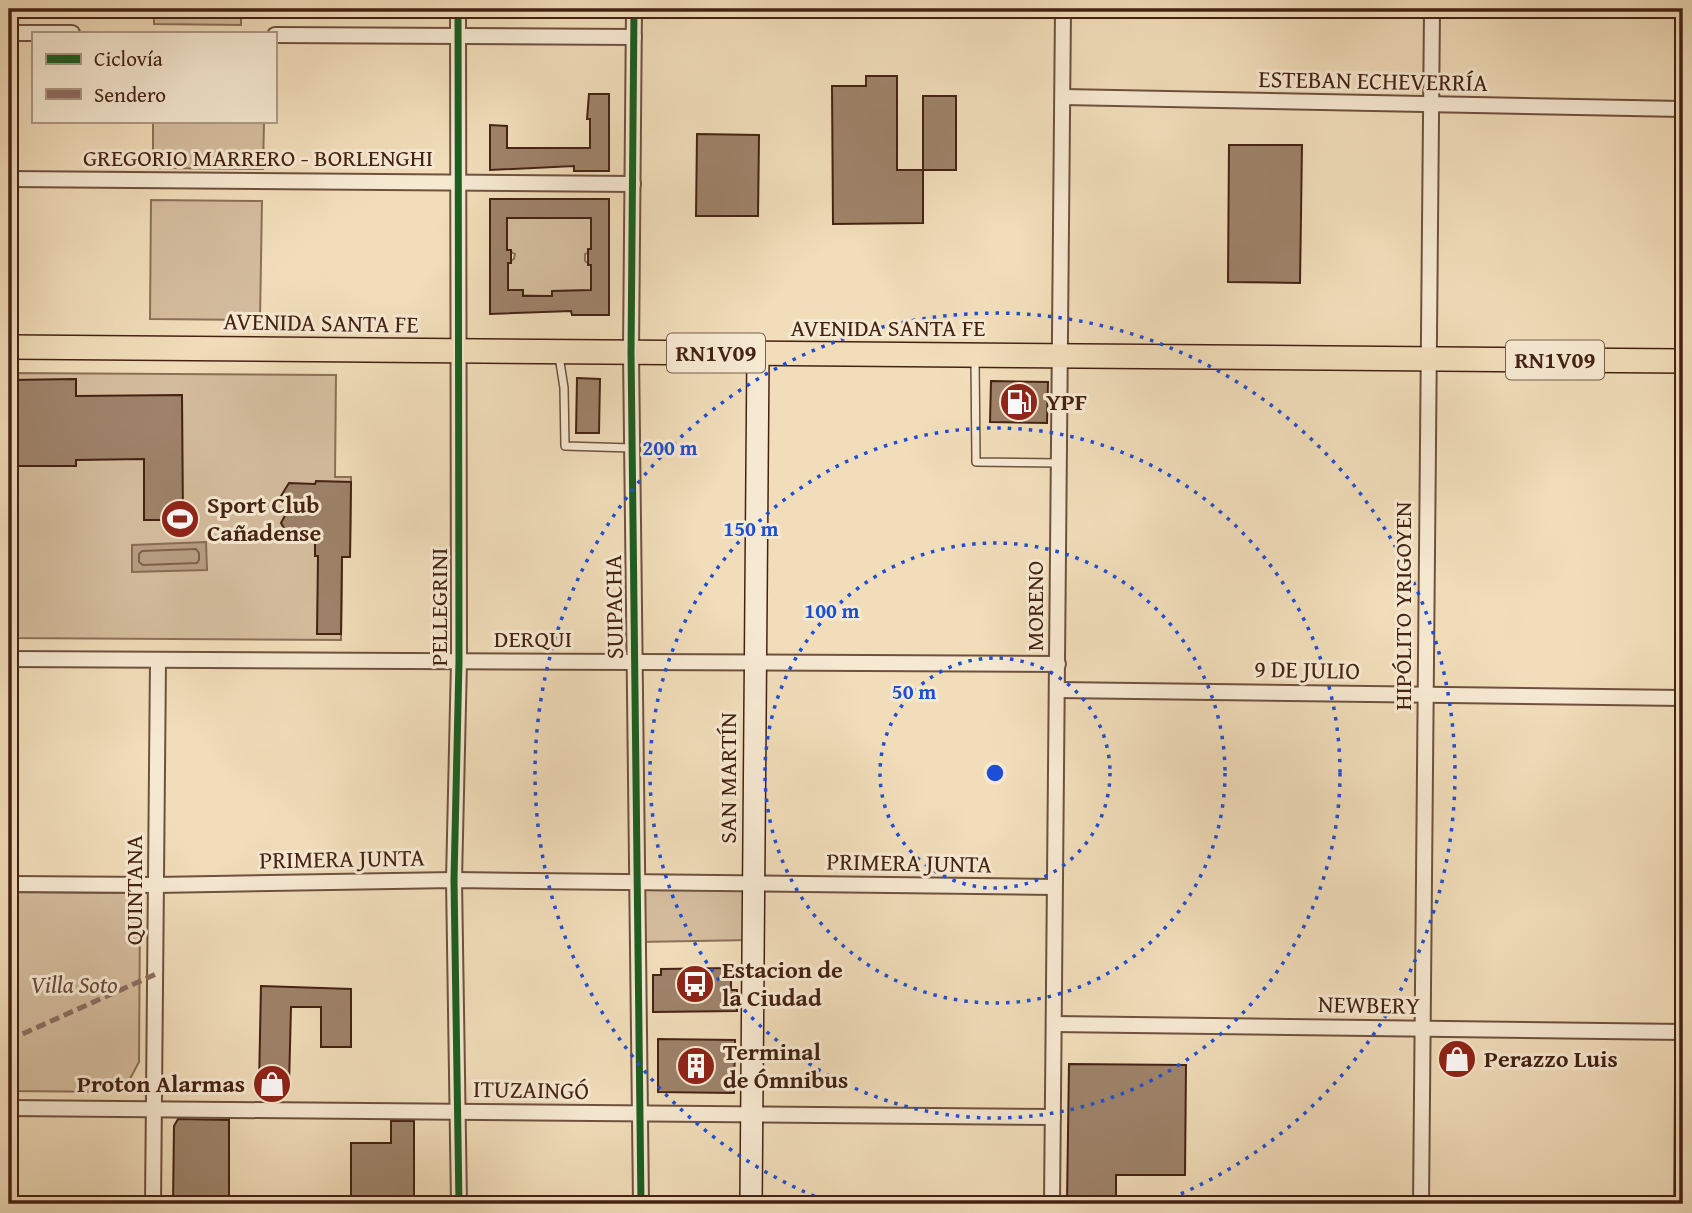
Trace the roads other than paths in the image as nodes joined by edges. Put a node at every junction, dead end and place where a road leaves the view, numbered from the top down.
1 (458, 9) edge
2 (634, 9) edge
3 (1063, 9) edge
4 (1432, 9) edge
5 (9, 33) edge
6 (32, 33) edge
7 (276, 34) edge
8 (458, 36) junction
9 (634, 37) junction
10 (1062, 97) junction
11 (1431, 105) junction
12 (1683, 109) edge
13 (9, 179) edge
14 (458, 182) junction
15 (633, 184) junction
16 (9, 347) edge
17 (457, 351) junction
18 (559, 351) junction
19 (631, 352) junction
20 (758, 353) junction
21 (975, 355) junction
22 (1060, 356) junction
23 (1428, 359) junction
24 (1683, 361) edge
25 (632, 448) junction
26 (1059, 463) junction
27 (9, 659) edge
28 (158, 660) junction
29 (459, 661) junction
30 (634, 662) junction
31 (755, 663) junction
32 (1058, 664) junction
33 (1057, 690) junction
34 (1425, 694) junction
35 (1683, 698) edge
36 (454, 880) junction
37 (636, 882) junction
38 (9, 884) edge
39 (753, 884) junction
40 (156, 885) junction
41 (1053, 887) junction
42 (1054, 1024) junction
43 (1422, 1029) junction
44 (1683, 1032) edge
45 (1683, 1083) edge
46 (9, 1108) edge
47 (155, 1110) junction
48 (459, 1112) junction
49 (639, 1114) junction
50 (751, 1114) junction
51 (1053, 1117) junction
52 (1683, 1188) edge
53 (153, 1204) edge
54 (459, 1204) edge
55 (641, 1204) edge
56 (751, 1204) edge
57 (1052, 1204) edge
58 (1421, 1204) edge
59 (1682, 1204) edge

1 - 8 street, PELLEGRINI
2 - 9 street, SUIPACHA
3 - 10 street, MORENO
4 - 11 street, HIPÓLITO YRIGOYEN
5 - 6 street
7 - 8 street
8 - 9 street
8 - 14 street, PELLEGRINI
9 - 15 street, SUIPACHA
10 - 11 street, ESTEBAN ECHEVERRÍA
10 - 22 street, MORENO
11 - 12 street, ESTEBAN ECHEVERRÍA
11 - 23 street, HIPÓLITO YRIGOYEN
13 - 14 street, GREGORIO MARRERO - BORLENGHI
14 - 15 street, GREGORIO MARRERO - BORLENGHI
14 - 17 street, PELLEGRINI
15 - 19 street, SUIPACHA
16 - 17 main road, AVENIDA SANTA FE / RN1V09
17 - 18 main road, AVENIDA SANTA FE / RN1V09
17 - 29 street, PELLEGRINI
18 - 19 main road, AVENIDA SANTA FE / RN1V09
18 - 25 lane
19 - 20 main road, AVENIDA SANTA FE / RN1V09
19 - 25 street, SUIPACHA
20 - 21 main road, AVENIDA SANTA FE / RN1V09
20 - 31 main road, SAN MARTÍN
21 - 22 main road, AVENIDA SANTA FE / RN1V09
21 - 26 lane
22 - 23 main road, AVENIDA SANTA FE / RN1V09
22 - 26 street, MORENO
23 - 24 main road, AVENIDA SANTA FE / RN1V09
23 - 34 street, HIPÓLITO YRIGOYEN
25 - 30 street, SUIPACHA
26 - 32 street, MORENO
27 - 28 street, DERQUI
28 - 29 street, DERQUI
28 - 40 street, QUINTANA
29 - 30 street, DERQUI
29 - 36 street, PELLEGRINI
30 - 31 street, DERQUI
30 - 37 street, SUIPACHA
31 - 32 street, DERQUI
31 - 39 main road, SAN MARTÍN
32 - 33 street, MORENO
33 - 34 street, 9 DE JULIO
33 - 41 street, MORENO
34 - 35 street, 9 DE JULIO
34 - 43 street, HIPÓLITO YRIGOYEN
36 - 37 street, PRIMERA JUNTA
36 - 40 street, PRIMERA JUNTA
36 - 48 street, PELLEGRINI
37 - 39 street, PRIMERA JUNTA
37 - 49 street, SUIPACHA
38 - 40 street, PRIMERA JUNTA
39 - 41 street, PRIMERA JUNTA
39 - 50 main road, SAN MARTÍN
40 - 47 street, QUINTANA
41 - 42 street, MORENO
42 - 43 street, NEWBERY
42 - 51 street, MORENO
43 - 44 street, NEWBERY
43 - 58 street, HIPÓLITO YRIGOYEN
45 - 52 street
46 - 47 street, ITUZAINGÓ
47 - 48 street, ITUZAINGÓ
47 - 53 street, QUINTANA
48 - 49 street, ITUZAINGÓ
48 - 54 street, PELLEGRINI
49 - 50 street, ITUZAINGÓ
49 - 55 street, SUIPACHA
50 - 51 street, ITUZAINGÓ
50 - 56 main road, SAN MARTÍN
51 - 57 street, MORENO
52 - 59 street

